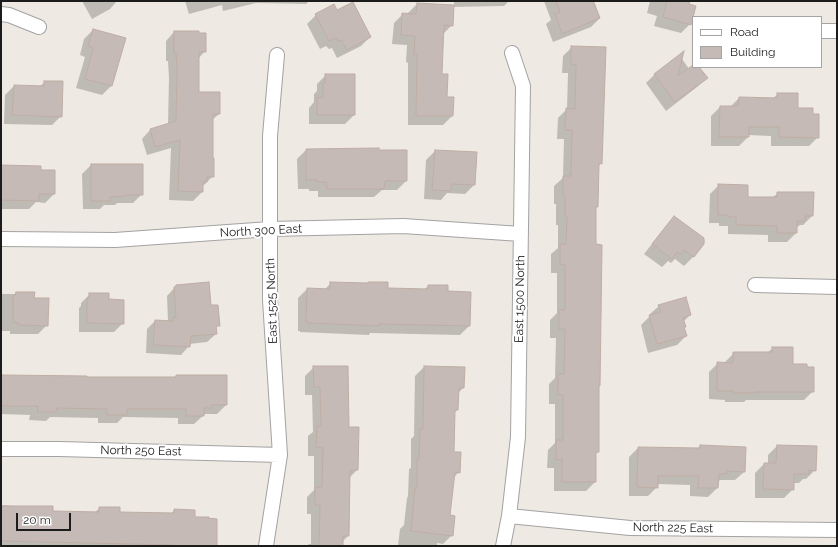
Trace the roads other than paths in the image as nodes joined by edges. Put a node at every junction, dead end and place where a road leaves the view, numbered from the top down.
1 (1, 14) edge
2 (39, 27) dead end
3 (822, 30) edge
4 (837, 31) edge
5 (512, 53) dead end
6 (277, 55) dead end
7 (270, 229) junction
8 (521, 234) junction
9 (1, 239) edge
10 (755, 285) dead end
11 (837, 287) edge
12 (1, 449) edge
13 (280, 454) junction
14 (510, 516) junction
15 (837, 530) edge
16 (266, 546) edge
17 (503, 546) edge

1 - 2 street
3 - 4 street
5 - 8 street, East 1500 North
6 - 7 street, East 1525 North
7 - 8 street, North 300 East
7 - 9 street, North 300 East
7 - 13 street, East 1525 North
8 - 14 street, East 1500 North
10 - 11 street
12 - 13 street, North 250 East
13 - 16 street, East 1525 North
14 - 15 street, North 225 East
14 - 17 street, East 1500 North

